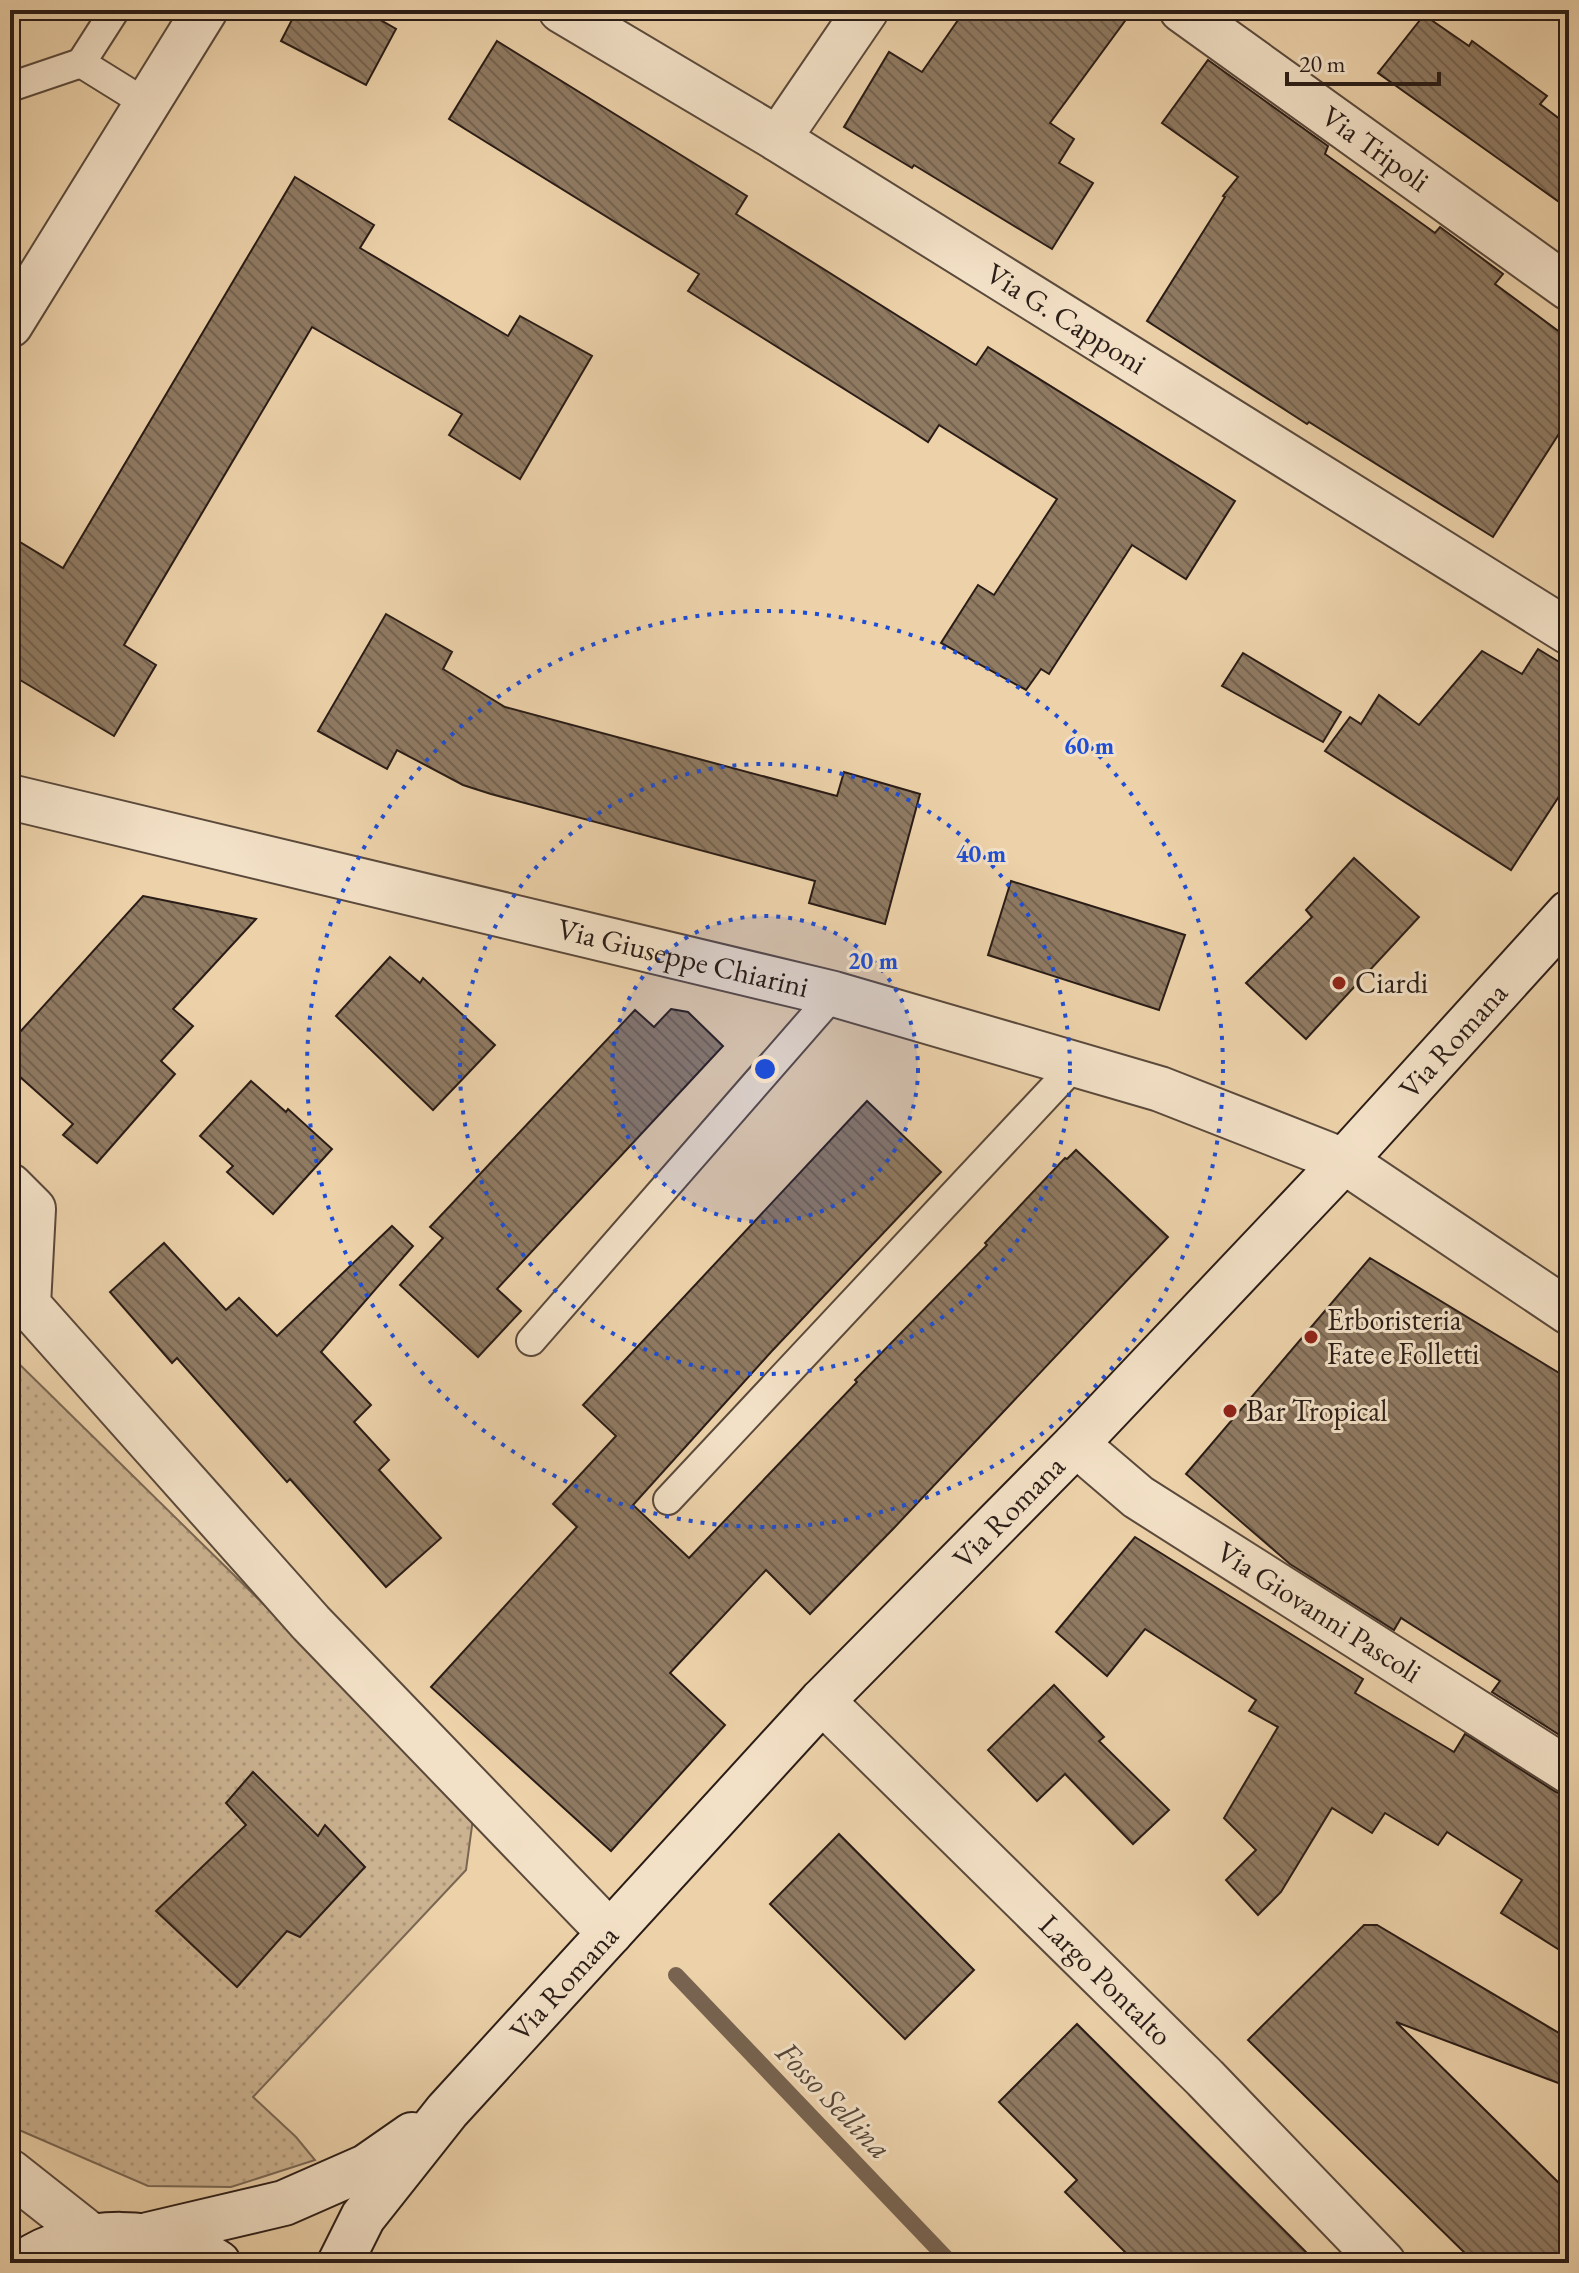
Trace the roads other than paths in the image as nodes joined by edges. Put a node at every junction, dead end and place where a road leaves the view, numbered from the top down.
1 (115, 10) edge
2 (205, 10) edge
3 (561, 10) edge
4 (866, 10) edge
5 (1182, 10) edge
6 (81, 63) junction
7 (10, 87) edge
8 (147, 104) junction
9 (778, 139) junction
10 (1569, 288) edge
11 (10, 325) edge
12 (1569, 632) edge
13 (10, 797) edge
14 (1569, 913) edge
15 (834, 994) junction
16 (1077, 1063) junction
17 (1344, 1161) junction
18 (10, 1186) edge
19 (1569, 1312) edge
20 (531, 1341) dead end
21 (1076, 1444) junction
22 (668, 1500) dead end
23 (822, 1701) junction
24 (1569, 1771) edge
25 (610, 1933) junction
26 (447, 2111) junction
27 (10, 2172) edge
28 (148, 2235) junction
29 (91, 2236) junction
30 (23, 2263) edge
31 (218, 2263) edge
32 (340, 2263) edge
33 (1383, 2263) edge

1 - 6 lane
2 - 8 street
3 - 9 street, Via G. Capponi
4 - 9 street
5 - 10 street, Via Tripoli
6 - 7 lane
6 - 8 lane
8 - 11 street
9 - 12 street, Via G. Capponi
13 - 15 street, Via Giuseppe Chiarini
14 - 17 street, Via Romana
15 - 16 street, Via Giuseppe Chiarini
15 - 20 lane
16 - 17 street, Via Giuseppe Chiarini
16 - 22 lane
17 - 19 street, Via Giuseppe Chiarini
17 - 21 street, Via Romana
18 - 25 street
21 - 23 street, Via Romana
21 - 24 street, Via Giovanni Pascoli
23 - 25 street, Via Romana
23 - 33 street, Largo Pontalto
25 - 26 street, Via Romana
26 - 28 street
26 - 32 street
27 - 29 street
28 - 29 street
28 - 31 street
29 - 30 street

